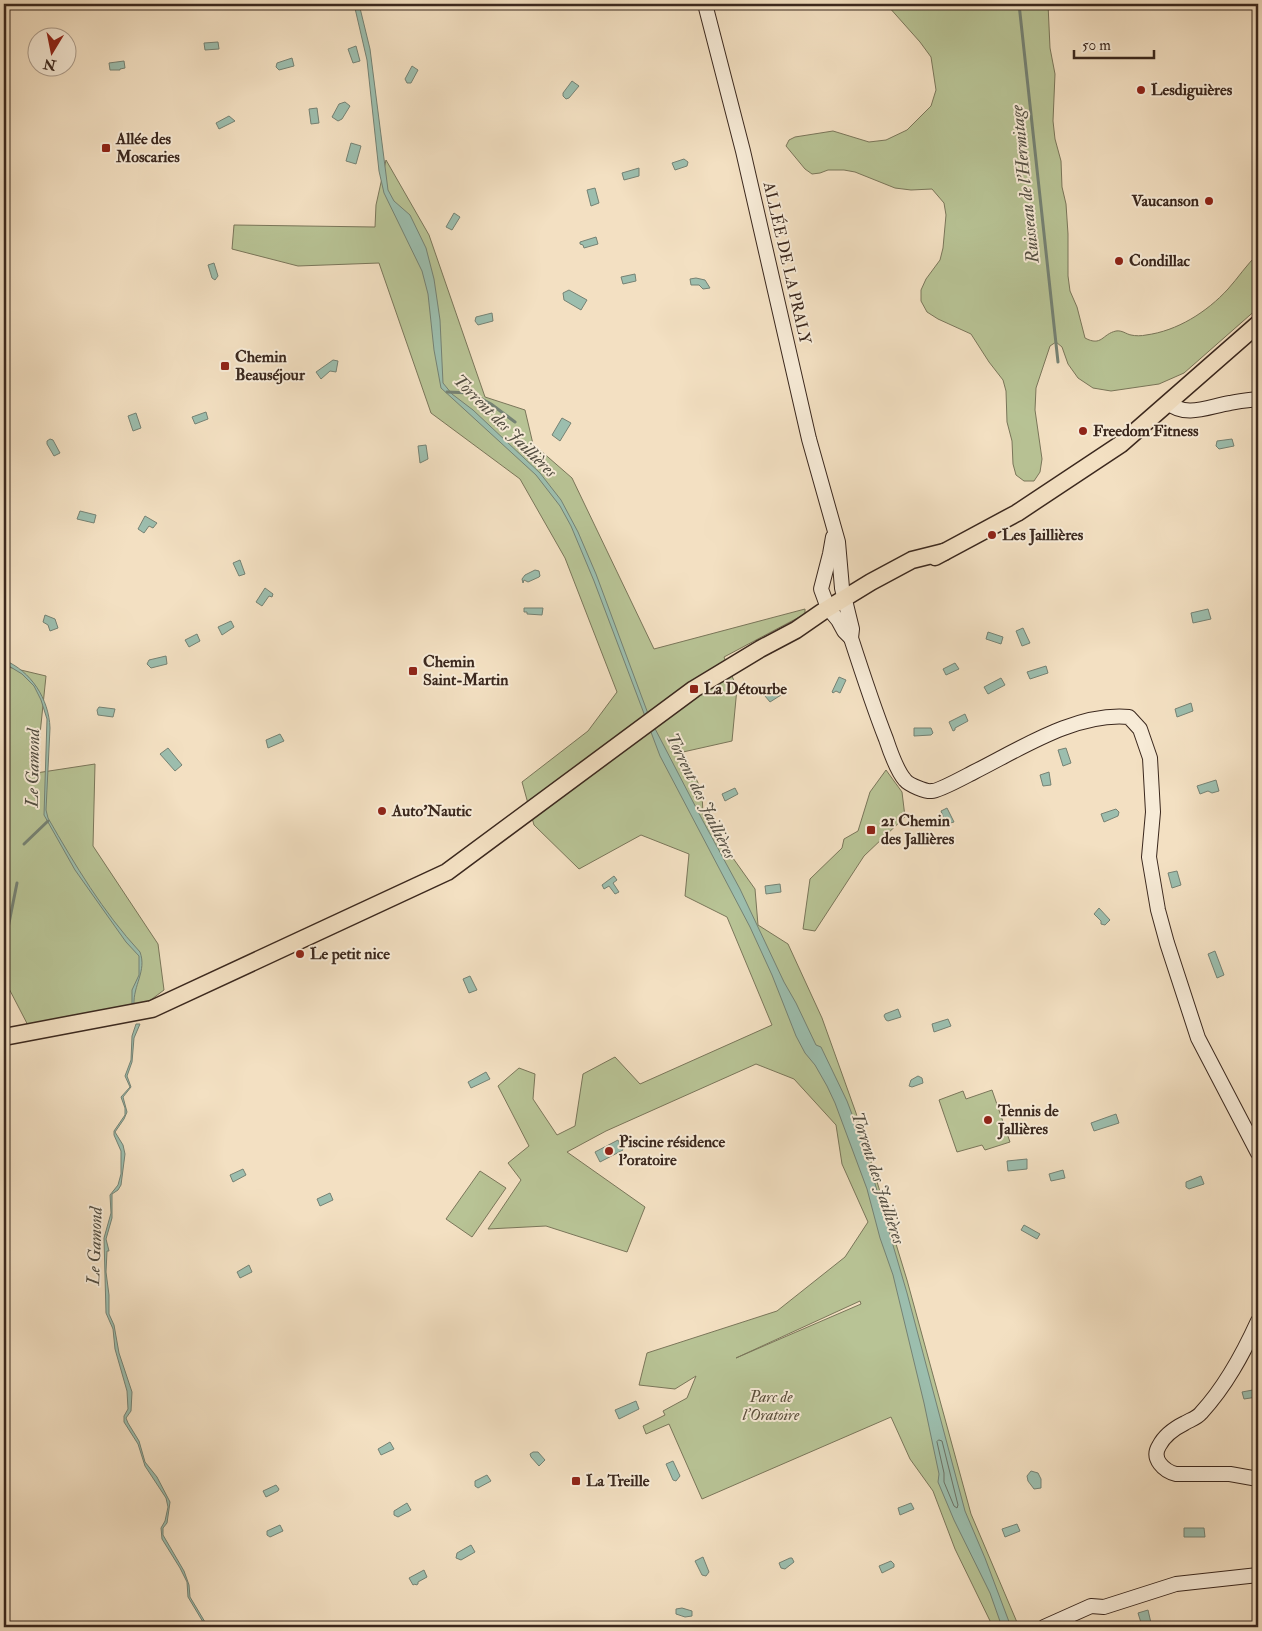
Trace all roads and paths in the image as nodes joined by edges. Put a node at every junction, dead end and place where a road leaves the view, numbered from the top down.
1 (705, 4) edge
2 (1258, 324) edge
3 (1258, 399) edge
4 (1168, 403) junction
5 (833, 531) junction
6 (840, 571) junction
7 (825, 572) junction
8 (838, 606) junction
9 (4, 1037) edge
10 (1258, 1153) edge
11 (1258, 1321) edge
12 (1258, 1480) edge
13 (1258, 1575) edge
14 (1044, 1627) edge

1 - 5 street, ALLÉE DE LA PRALY
2 - 4 main road
3 - 4 street
4 - 8 main road
5 - 6 street, ALLÉE DE LA PRALY
5 - 7 street, ALLÉE DE LA PRALY
6 - 7 street
6 - 8 street, ALLÉE DE LA PRALY
7 - 8 street, ALLÉE DE LA PRALY
8 - 9 main road
8 - 10 street
11 - 12 street
13 - 14 street

